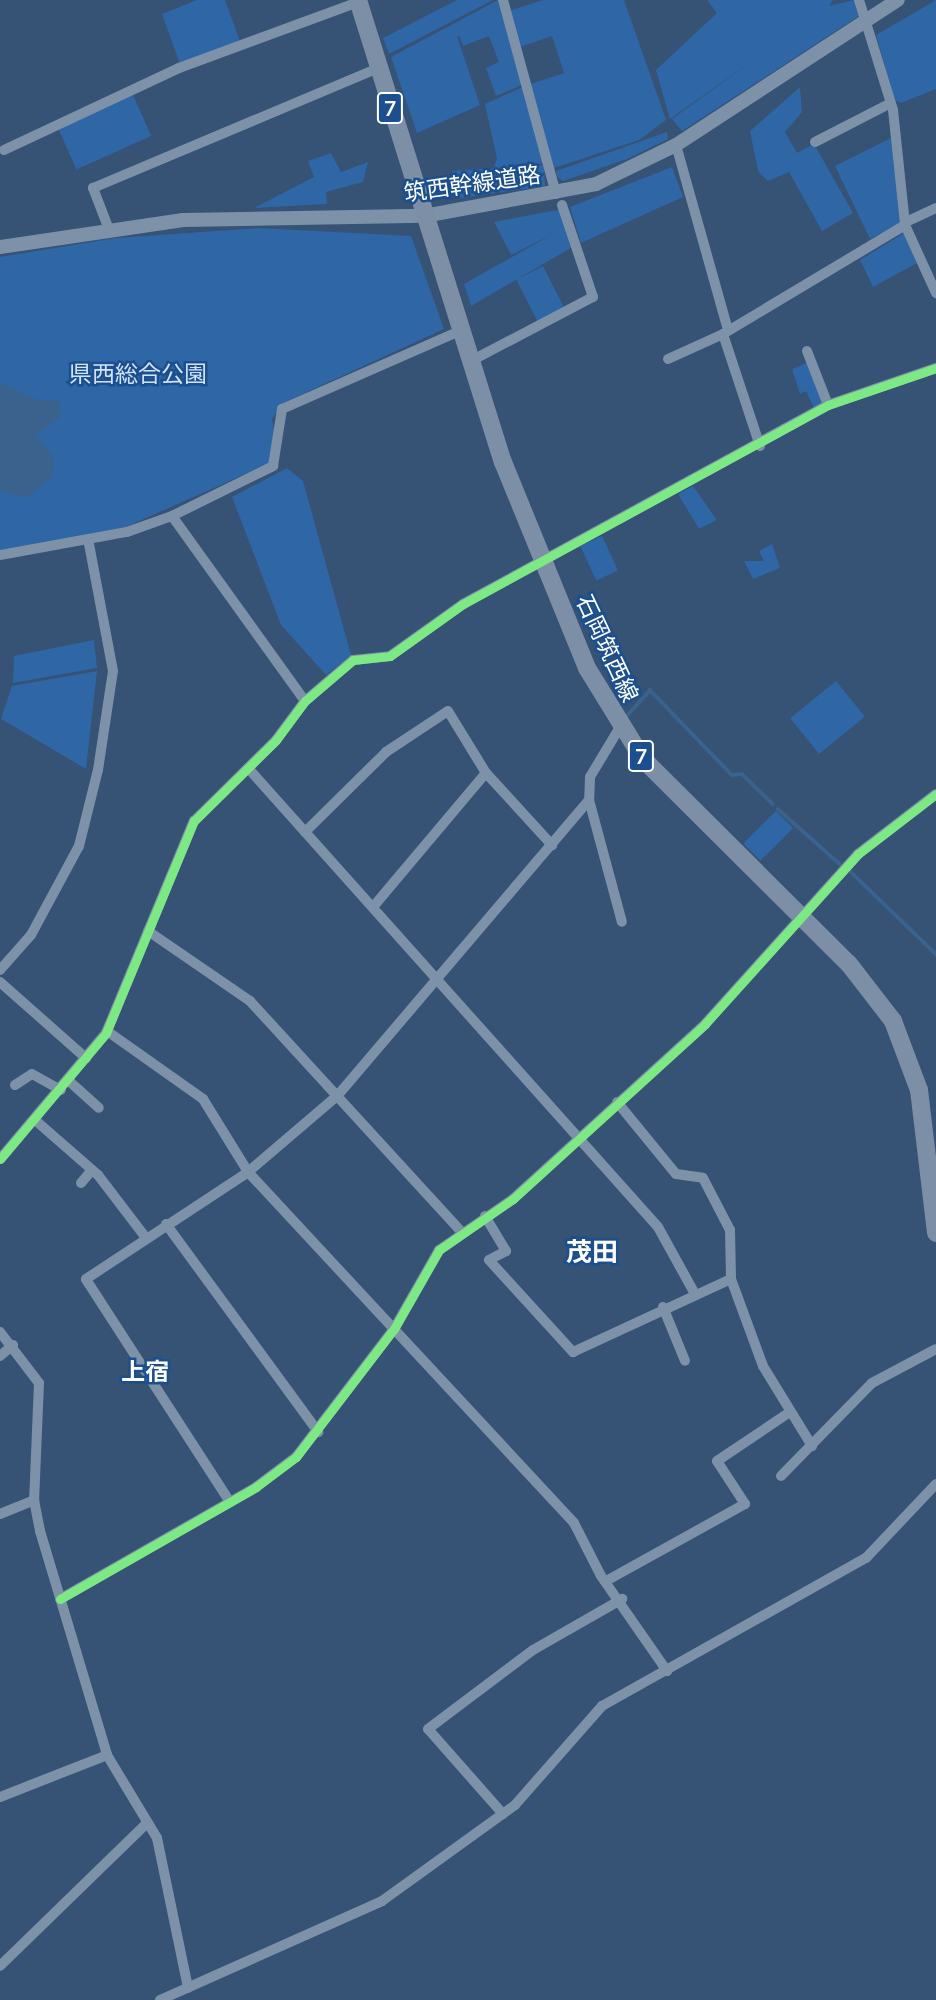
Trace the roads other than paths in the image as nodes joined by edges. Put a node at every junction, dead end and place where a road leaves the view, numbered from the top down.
1 (503, 0) edge
2 (859, 0) edge
3 (898, 0) edge
4 (358, 1) edge
5 (866, 22) junction
6 (378, 68) junction
7 (891, 103) junction
8 (815, 142) dead end
9 (676, 145) junction
10 (4, 150) dead end
11 (559, 199) junction
12 (936, 208) edge
13 (424, 216) junction
14 (906, 223) junction
15 (108, 227) junction
16 (0, 247) edge
17 (936, 262) edge
18 (924, 267) junction
19 (936, 293) edge
20 (725, 330) junction
21 (460, 331) junction
22 (807, 351) dead end
23 (668, 359) dead end
24 (469, 362) junction
25 (936, 368) edge
26 (828, 405) junction
27 (760, 446) junction
28 (172, 516) junction
29 (88, 539) junction
30 (0, 555) edge
31 (544, 562) junction
32 (305, 701) junction
33 (620, 727) junction
34 (248, 768) junction
35 (486, 773) junction
36 (936, 794) edge
37 (589, 800) junction
38 (305, 832) junction
39 (552, 845) junction
40 (373, 907) junction
41 (799, 914) junction
42 (621, 922) dead end
43 (148, 931) junction
44 (0, 970) edge
45 (437, 979) junction
46 (0, 982) edge
47 (107, 1031) junction
48 (86, 1058) junction
49 (15, 1085) dead end
50 (65, 1085) junction
51 (338, 1095) junction
52 (617, 1102) junction
53 (99, 1108) dead end
54 (35, 1120) junction
55 (577, 1137) junction
56 (0, 1159) edge
57 (92, 1170) junction
58 (248, 1172) junction
59 (81, 1183) dead end
60 (485, 1216) junction
61 (166, 1224) junction
62 (461, 1231) junction
63 (936, 1233) edge
64 (146, 1238) junction
65 (730, 1279) junction
66 (695, 1294) junction
67 (663, 1307) junction
68 (394, 1329) junction
69 (0, 1332) edge
70 (13, 1345) junction
71 (936, 1349) edge
72 (0, 1356) edge
73 (685, 1361) dead end
74 (790, 1412) junction
75 (318, 1432) junction
76 (812, 1446) junction
77 (781, 1476) dead end
78 (936, 1484) edge
79 (34, 1500) junction
80 (230, 1502) junction
81 (0, 1514) edge
82 (606, 1581) junction
83 (60, 1599) junction
84 (622, 1599) junction
85 (667, 1671) junction
86 (107, 1755) junction
87 (0, 1797) edge
88 (503, 1814) junction
89 (148, 1822) junction
90 (0, 1966) edge
91 (188, 1988) junction
92 (160, 2000) edge

1 - 11 street
2 - 5 street
3 - 5 street, 筑西幹線道路
4 - 6 main road, 石岡筑西線 / 7
4 - 10 street
5 - 7 street
5 - 9 street, 筑西幹線道路
6 - 13 main road, 石岡筑西線 / 7
6 - 15 street
7 - 8 street
7 - 14 street
9 - 11 street, 筑西幹線道路
9 - 20 street
11 - 13 street, 筑西幹線道路
11 - 24 street
12 - 14 street
13 - 15 street, 筑西幹線道路
13 - 21 main road, 石岡筑西線 / 7
14 - 18 street
14 - 20 street
15 - 16 street, 筑西幹線道路
17 - 18 street
18 - 19 street
20 - 23 street
20 - 27 street
21 - 24 main road, 石岡筑西線 / 7
21 - 28 street
22 - 26 street
24 - 31 main road, 石岡筑西線 / 7
25 - 26 street
26 - 27 street
27 - 31 street
28 - 29 street
28 - 32 street
29 - 30 street
29 - 44 street
31 - 32 street
31 - 33 main road, 石岡筑西線 / 7
32 - 34 street
33 - 37 street
33 - 41 main road, 石岡筑西線 / 7
34 - 38 street
34 - 43 street
35 - 38 street
35 - 39 street
35 - 40 street
36 - 41 street
37 - 39 street
37 - 42 street
38 - 40 street
39 - 45 street
40 - 45 street
41 - 52 street
41 - 63 main road, 石岡筑西線 / 7
43 - 47 street
43 - 51 street
45 - 51 street
45 - 55 street
46 - 48 street
47 - 48 street
47 - 58 street
48 - 50 street
49 - 50 street
50 - 53 street
50 - 54 street
51 - 58 street
51 - 62 street
52 - 55 street
52 - 65 street
54 - 56 street
54 - 57 street
55 - 60 street
55 - 66 street
57 - 59 street
57 - 64 street
58 - 61 street
58 - 68 street
60 - 62 street
60 - 67 street
61 - 64 street
61 - 75 street
62 - 68 street
64 - 80 street
65 - 66 street
65 - 74 street
66 - 67 street
67 - 73 street
68 - 75 street
68 - 82 street
69 - 70 street
70 - 72 street
70 - 79 street
71 - 76 street
74 - 76 street
74 - 82 street
75 - 80 street
76 - 77 street
78 - 85 street
79 - 81 street
79 - 83 street
80 - 83 street
82 - 84 street
83 - 86 street
84 - 85 street
84 - 88 street
85 - 88 street
86 - 87 street
86 - 89 street
88 - 91 street
89 - 90 street
89 - 91 street
91 - 92 street

